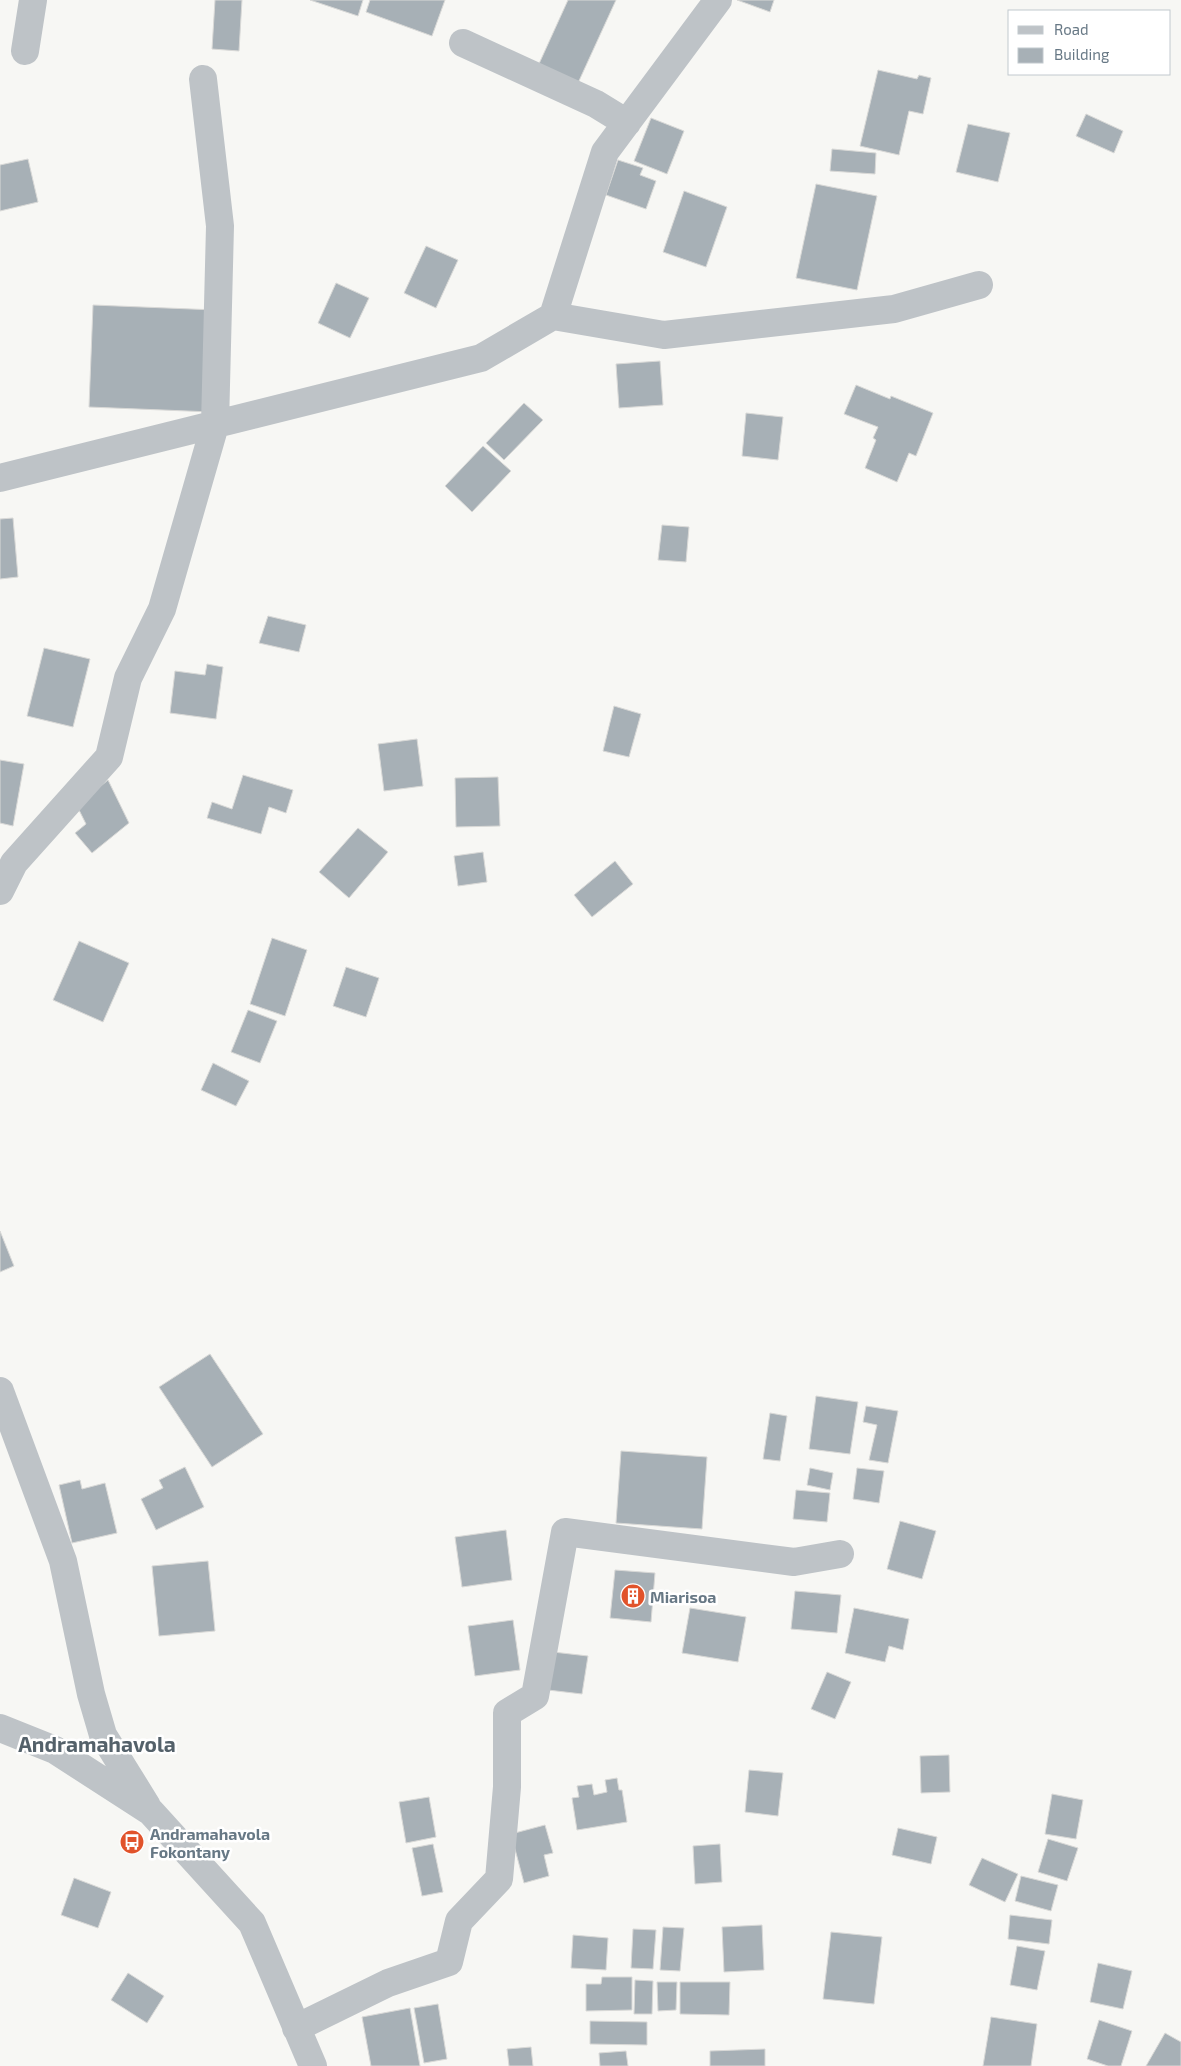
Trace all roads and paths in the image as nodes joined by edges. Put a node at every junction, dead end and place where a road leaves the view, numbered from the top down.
1 (33, 0) edge
2 (718, 0) edge
3 (463, 43) dead end
4 (25, 51) dead end
5 (203, 79) dead end
6 (627, 123) junction
7 (979, 285) dead end
8 (553, 316) junction
9 (215, 424) junction
10 (0, 478) edge
11 (0, 891) edge
12 (0, 1391) edge
13 (840, 1554) dead end
14 (0, 1728) edge
15 (151, 1812) junction
16 (296, 2028) junction
17 (313, 2066) edge

1 - 4 street
2 - 6 street
3 - 6 street
5 - 9 street
6 - 8 street
7 - 8 street
8 - 9 street
9 - 10 street
9 - 11 street
12 - 15 street
13 - 16 street
14 - 15 street
15 - 16 street
16 - 17 street

